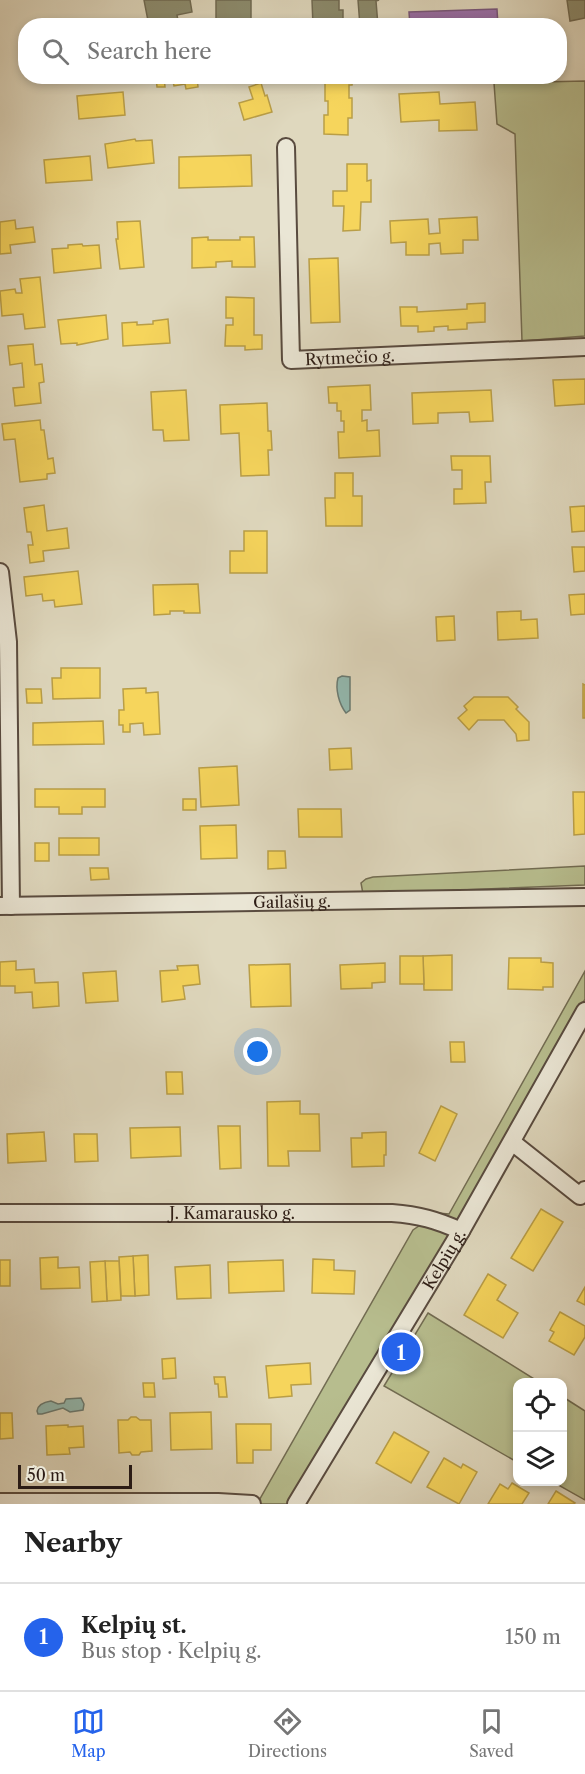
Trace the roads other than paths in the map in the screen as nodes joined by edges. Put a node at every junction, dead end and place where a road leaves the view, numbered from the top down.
1 (286, 147) dead end
2 (585, 347) edge
3 (0, 572) edge
4 (585, 897) edge
5 (6, 906) edge
6 (585, 1011) edge
7 (512, 1142) junction
8 (583, 1196) edge
9 (0, 1214) edge
10 (461, 1231) junction
11 (0, 1502) edge
12 (252, 1504) edge
13 (296, 1504) edge

1 - 2 street, Rytmečio g.
3 - 5 street
4 - 5 street, Gailašių g.
6 - 7 street, Kelpių g.
7 - 8 street
7 - 10 street, Kelpių g.
9 - 10 street, J. Kamarausko g.
10 - 13 street, Kelpių g.
11 - 12 street

